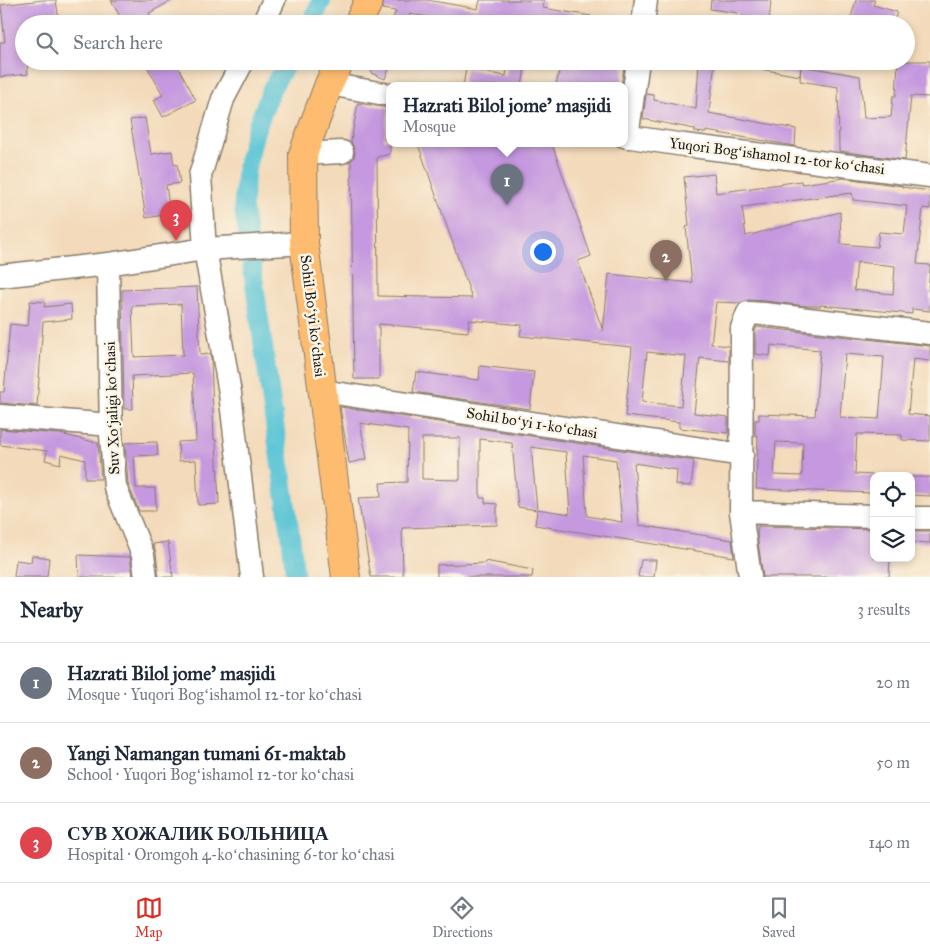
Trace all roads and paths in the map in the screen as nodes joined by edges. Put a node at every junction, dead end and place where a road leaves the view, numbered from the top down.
1 (274, 0) edge
2 (369, 0) edge
3 (646, 0) edge
4 (267, 15) edge
5 (362, 15) edge
6 (644, 15) edge
7 (238, 70) edge
8 (637, 70) edge
9 (334, 73) edge
10 (386, 93) edge
11 (628, 124) edge
12 (628, 136) edge
13 (342, 152) dead end
14 (303, 154) junction
15 (930, 176) edge
16 (295, 243) junction
17 (212, 248) junction
18 (108, 264) junction
19 (0, 276) edge
20 (930, 333) edge
21 (322, 391) junction
22 (0, 416) edge
23 (110, 425) junction
24 (742, 455) junction
25 (742, 512) junction
26 (870, 516) edge
27 (915, 518) edge
28 (930, 518) edge
29 (146, 577) edge
30 (252, 577) edge
31 (346, 577) edge
32 (750, 577) edge

1 - 4 street
2 - 5 main road
3 - 6 street
7 - 17 street
8 - 11 street
9 - 10 street
9 - 14 main road, Sohil Boʻyi koʻchasi
12 - 15 street, Yuqori Bogʻishamol 12-tor koʻchasi
13 - 14 street
14 - 16 main road, Sohil Boʻyi koʻchasi
16 - 17 street
16 - 21 main road, Sohil Boʻyi koʻchasi
17 - 18 street
17 - 30 street
18 - 19 street
18 - 23 street, Suv Xoʻjaligi koʻchasi
20 - 24 street
21 - 24 street, Sohil boʻyi 1-koʻchasi
21 - 31 main road, Sohil Boʻyi koʻchasi
22 - 23 street
23 - 29 street, Suv Xoʻjaligi koʻchasi
24 - 25 street
25 - 26 street
25 - 32 street
27 - 28 street

